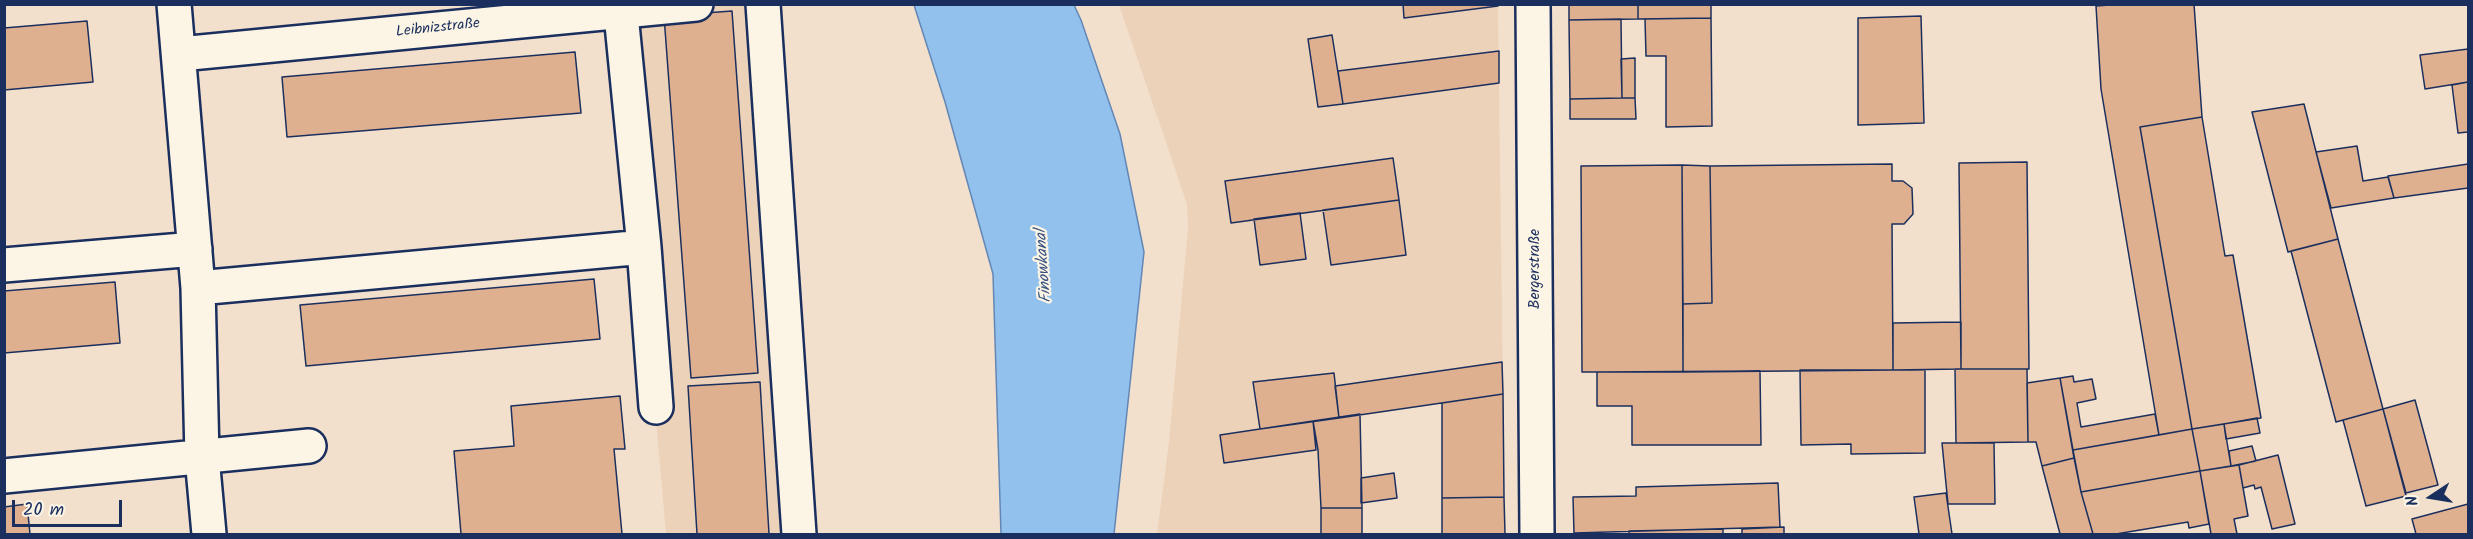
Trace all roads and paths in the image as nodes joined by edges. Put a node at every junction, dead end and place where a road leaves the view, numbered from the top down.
1 (174, 4) edge
2 (696, 4) edge
3 (763, 4) edge
4 (1533, 4) edge
5 (621, 8) edge
6 (180, 54) junction
7 (644, 247) junction
8 (195, 249) junction
9 (4, 265) edge
10 (198, 288) junction
11 (656, 407) dead end
12 (309, 446) dead end
13 (202, 457) junction
14 (4, 476) edge
15 (209, 534) edge
16 (799, 534) edge
17 (1537, 534) edge

1 - 6 street
2 - 5 street, Leibnizstraße
3 - 16 street
4 - 17 street, Bergerstraße
5 - 6 street, Leibnizstraße
5 - 7 street
6 - 8 street
7 - 10 street
7 - 11 street
8 - 9 street
8 - 10 street
10 - 13 street
12 - 13 street
13 - 14 street
13 - 15 street

